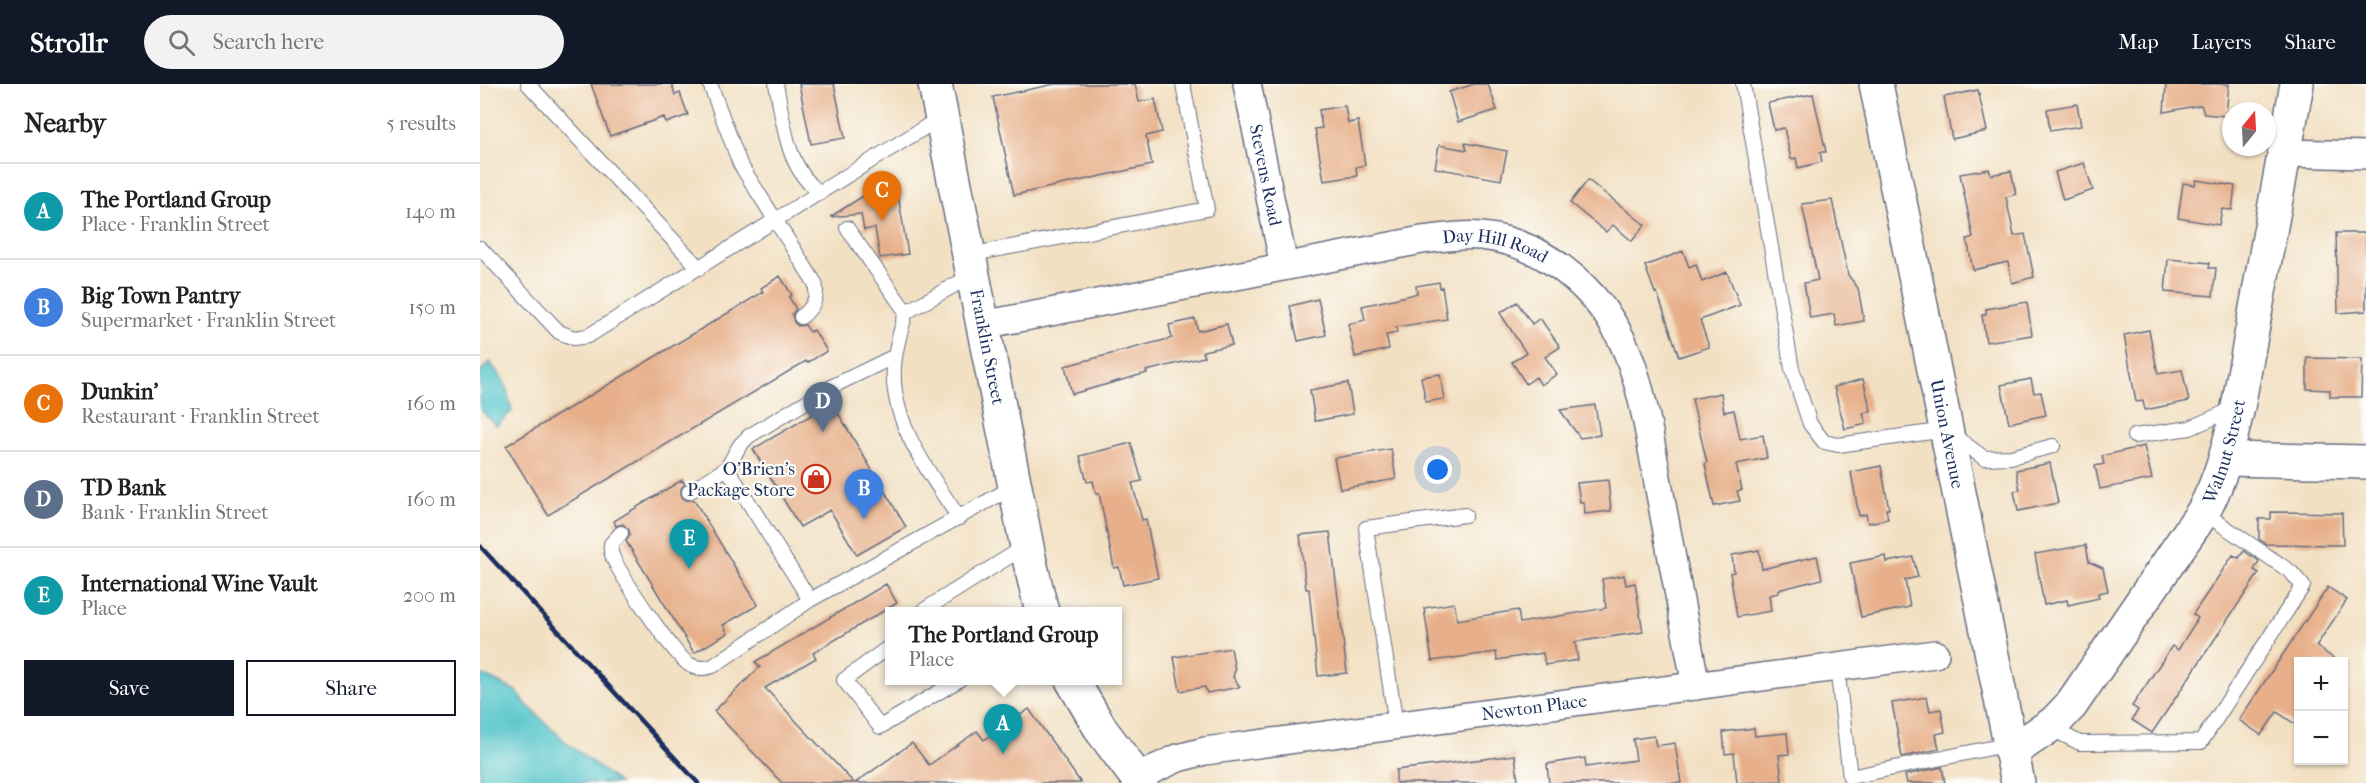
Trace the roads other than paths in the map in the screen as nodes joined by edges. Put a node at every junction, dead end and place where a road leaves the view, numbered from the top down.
1 (528, 84) edge
2 (710, 84) edge
3 (776, 84) edge
4 (936, 84) edge
5 (1183, 84) edge
6 (1247, 84) edge
7 (1743, 84) edge
8 (1876, 84) edge
9 (2297, 84) edge
10 (942, 117) junction
11 (2284, 153) junction
12 (2366, 155) edge
13 (820, 193) junction
14 (775, 221) junction
15 (847, 228) dead end
16 (480, 248) edge
17 (971, 265) junction
18 (1284, 266) junction
19 (699, 268) junction
20 (906, 312) junction
21 (801, 317) dead end
22 (983, 325) junction
23 (895, 356) junction
24 (2238, 407) junction
25 (1946, 430) junction
26 (2134, 436) dead end
27 (2053, 446) dead end
28 (2226, 459) junction
29 (2366, 462) edge
30 (727, 468) junction
31 (1014, 486) junction
32 (689, 492) dead end
33 (2203, 512) junction
34 (1465, 514) dead end
35 (958, 518) junction
36 (621, 533) dead end
37 (1026, 546) junction
38 (810, 600) junction
39 (929, 607) edge
40 (1041, 607) edge
41 (885, 650) edge
42 (1935, 654) dead end
43 (1837, 667) junction
44 (951, 685) edge
45 (1073, 685) edge
46 (1696, 686) junction
47 (1395, 725) junction
48 (2048, 728) junction
49 (2013, 760) edge
50 (1139, 780) edge

1 - 19 lane
2 - 14 lane
3 - 13 lane
4 - 10 street, Franklin Street
5 - 17 lane
6 - 18 street, Stevens Road
7 - 25 lane
8 - 25 street, Union Avenue
9 - 11 street, Walnut Street
10 - 13 lane
10 - 17 street, Franklin Street
11 - 12 street
11 - 24 street, Walnut Street
13 - 14 lane
14 - 19 lane
14 - 21 lane
15 - 20 lane
16 - 19 lane
17 - 20 lane
17 - 22 street, Franklin Street
18 - 22 street, Day Hill Road
18 - 46 street, Day Hill Road
20 - 23 lane
22 - 31 street, Franklin Street
23 - 30 lane
23 - 35 lane
24 - 26 lane
24 - 28 street, Walnut Street
25 - 27 lane
25 - 49 street, Union Avenue
28 - 29 street
28 - 33 street, Walnut Street
30 - 32 lane
30 - 38 lane
31 - 35 lane
31 - 37 street, Franklin Street
33 - 48 street, Walnut Street
33 - 48 lane
34 - 47 lane
35 - 38 lane
36 - 38 lane
37 - 39 lane
37 - 40 street, Franklin Street
41 - 44 lane
42 - 43 street, Newton Place
43 - 46 street, Newton Place
43 - 49 lane
45 - 50 street
46 - 47 street, Newton Place
47 - 50 street, Newton Place
48 - 49 street, Walnut Street

